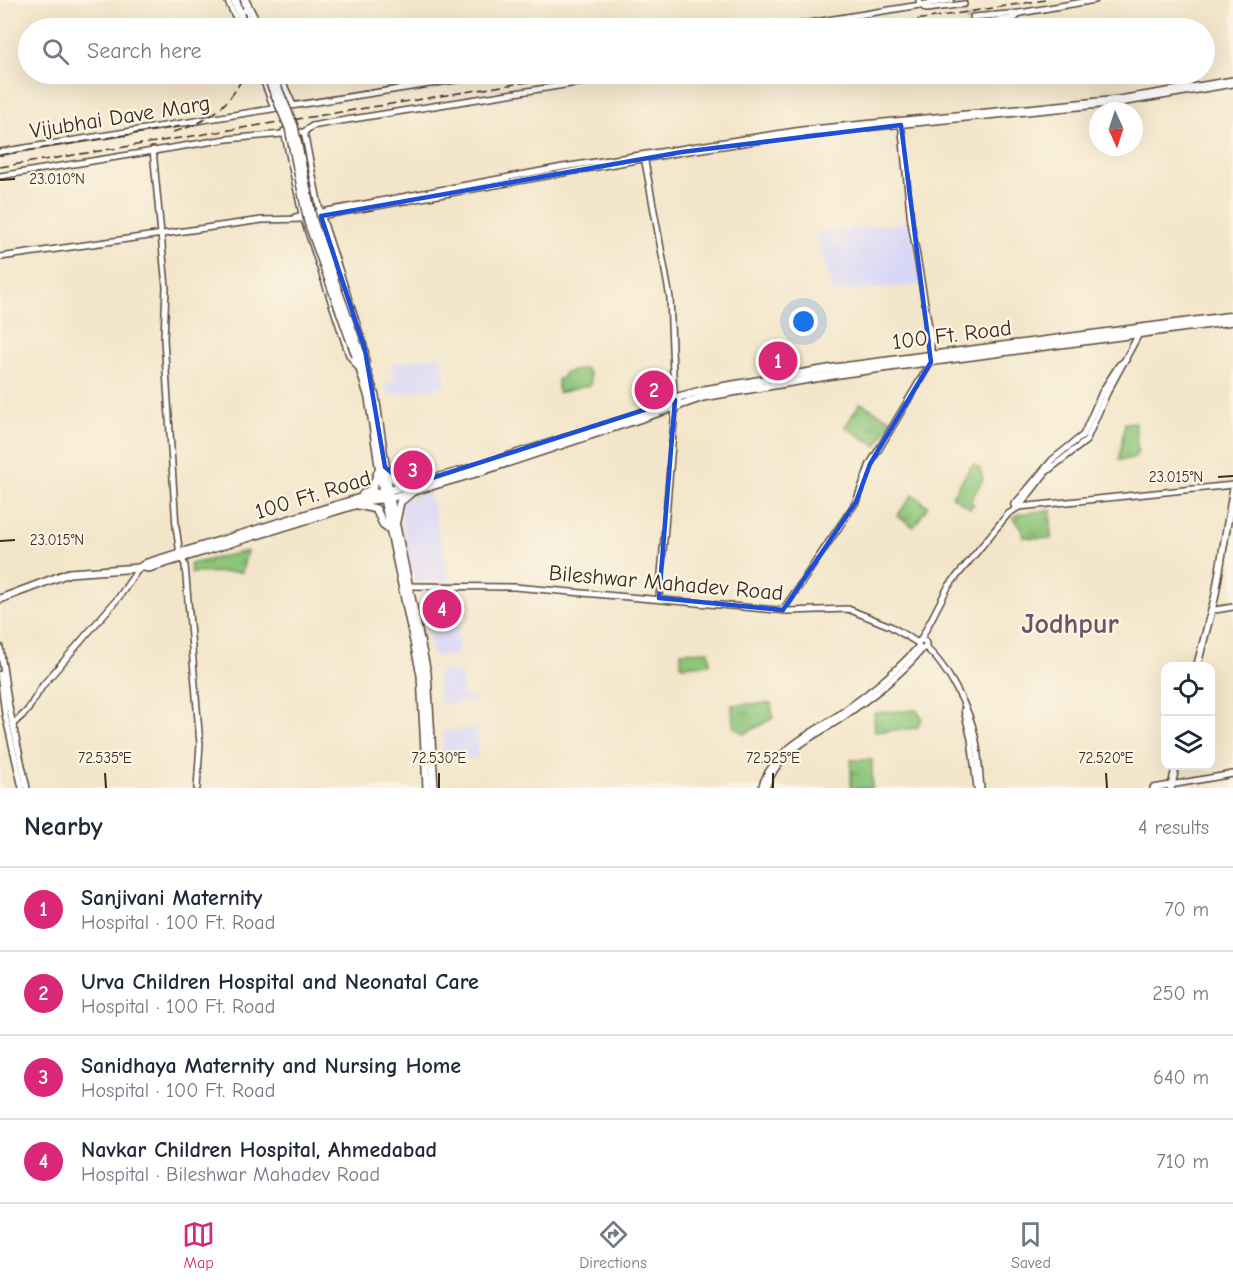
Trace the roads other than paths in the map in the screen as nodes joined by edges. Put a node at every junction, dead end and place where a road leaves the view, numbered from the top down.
1 (227, 0) edge
2 (234, 0) edge
3 (240, 0) edge
4 (246, 0) edge
5 (951, 0) edge
6 (1095, 0) edge
7 (920, 3) edge
8 (964, 4) dead end
9 (1020, 13) junction
10 (972, 17) dead end
11 (236, 18) edge
12 (242, 18) edge
13 (248, 18) edge
14 (255, 18) edge
15 (835, 18) edge
16 (1015, 18) edge
17 (1233, 82) edge
18 (265, 84) edge
19 (270, 84) edge
20 (276, 84) edge
21 (284, 84) edge
22 (428, 84) edge
23 (573, 84) edge
24 (293, 105) junction
25 (274, 108) junction
26 (901, 122) junction
27 (284, 132) junction
28 (304, 132) junction
29 (153, 150) junction
30 (0, 152) edge
31 (644, 156) junction
32 (0, 176) edge
33 (321, 213) junction
34 (302, 217) junction
35 (159, 235) junction
36 (0, 257) edge
37 (1233, 316) edge
38 (1233, 321) edge
39 (1139, 330) junction
40 (358, 355) junction
41 (931, 359) junction
42 (365, 372) junction
43 (675, 403) junction
44 (382, 468) junction
45 (1233, 485) edge
46 (410, 489) junction
47 (1233, 490) edge
48 (386, 495) junction
49 (358, 502) junction
50 (1016, 506) junction
51 (1233, 509) edge
52 (393, 527) junction
53 (181, 559) junction
54 (142, 568) junction
55 (406, 586) junction
56 (658, 598) junction
57 (0, 599) edge
58 (1233, 607) edge
59 (783, 610) junction
60 (1215, 610) junction
61 (921, 645) junction
62 (0, 647) edge
63 (1200, 662) edge
64 (1200, 662) edge
65 (0, 674) edge
66 (13, 724) junction
67 (1177, 770) edge
68 (1233, 774) edge
69 (1173, 787) edge
70 (22, 788) edge
71 (27, 788) edge
72 (196, 788) edge
73 (427, 788) edge
74 (434, 788) edge
75 (764, 788) edge
76 (979, 788) edge
77 (1154, 788) edge

1 - 11 street
2 - 12 main road
3 - 13 main road
4 - 14 street
5 - 7 street
6 - 9 street
7 - 8 street
7 - 15 street
9 - 10 street
9 - 16 street
17 - 26 street
18 - 25 street
19 - 40 main road, bridge
20 - 40 main road, bridge
21 - 24 street
22 - 24 street, Vijubhai Dave Marg
23 - 28 street
24 - 25 street, Vijubhai Dave Marg
25 - 30 street, Vijubhai Dave Marg
26 - 31 street
26 - 41 street
27 - 28 street
27 - 29 street
27 - 34 street
28 - 33 street
29 - 32 street
29 - 35 street
31 - 33 street
31 - 43 street
33 - 34 street
33 - 42 street
34 - 35 street
34 - 42 street
35 - 36 street
35 - 53 street
37 - 39 main road, 100 Ft. Road
38 - 39 main road
39 - 41 main road, 100 Ft. Road
39 - 50 street
40 - 42 main road
41 - 43 main road, 100 Ft. Road
41 - 59 street
42 - 44 main road
43 - 46 main road, 100 Ft. Road
43 - 56 street
44 - 46 main road
44 - 48 main road
44 - 49 main road
45 - 50 street
46 - 48 main road, 100 Ft. Road
46 - 52 main road
47 - 63 main road
48 - 49 main road, 100 Ft. Road
48 - 52 main road
49 - 52 main road
49 - 53 main road, 100 Ft. Road
50 - 61 street
51 - 60 main road
52 - 55 main road
53 - 54 main road, 100 Ft. Road
53 - 72 street
54 - 57 main road, 100 Ft. Road
54 - 66 street
55 - 56 street, Bileshwar Mahadev Road
55 - 73 main road
55 - 74 main road
56 - 59 street, Bileshwar Mahadev Road
58 - 60 street
59 - 61 street, Bileshwar Mahadev Road
60 - 64 main road
61 - 75 street
61 - 76 street
62 - 66 street
65 - 70 street
66 - 71 street
67 - 69 main road
68 - 69 street
69 - 77 street

